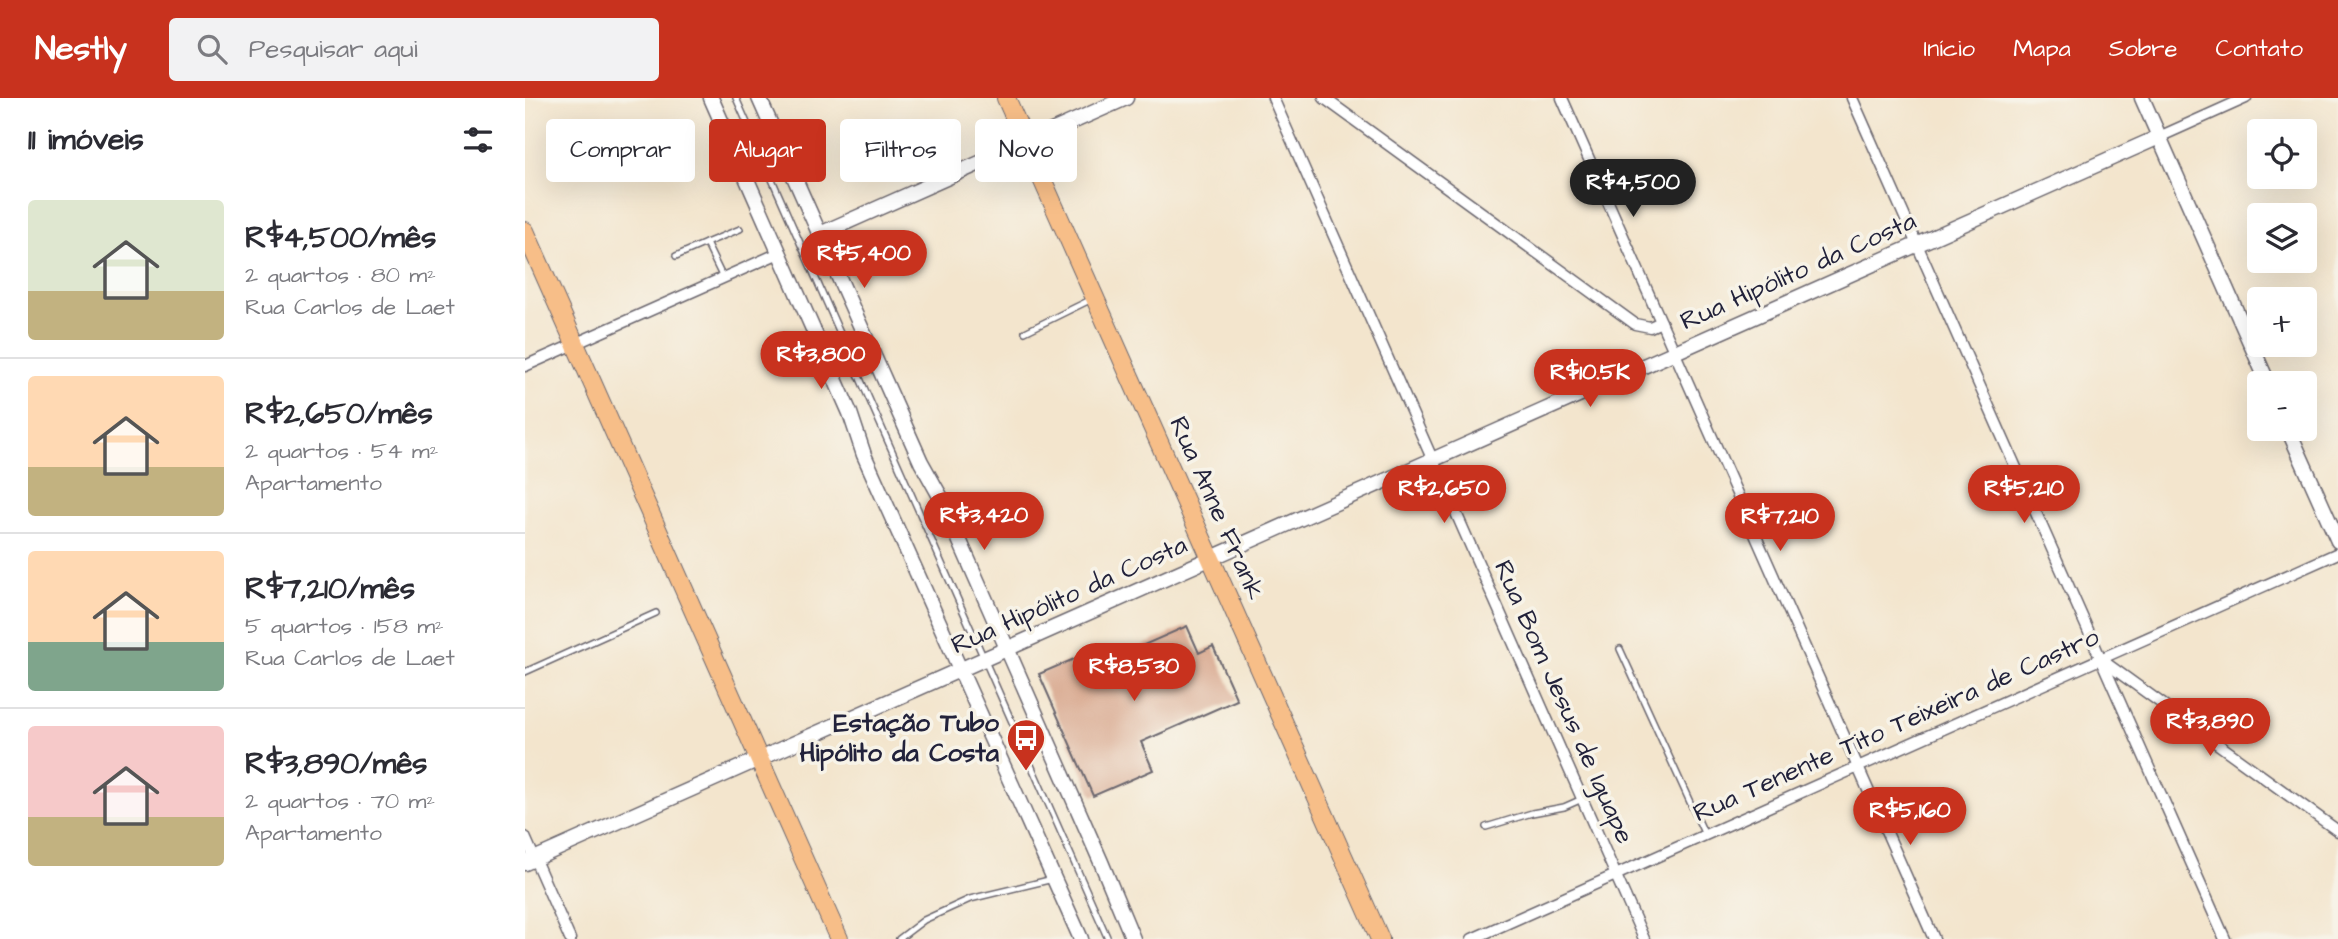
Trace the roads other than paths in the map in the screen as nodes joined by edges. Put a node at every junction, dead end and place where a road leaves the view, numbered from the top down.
1 (711, 98) edge
2 (736, 98) edge
3 (759, 98) edge
4 (1006, 98) edge
5 (1126, 98) edge
6 (1273, 98) edge
7 (1324, 98) edge
8 (1562, 98) edge
9 (1852, 98) edge
10 (2141, 98) edge
11 (2246, 98) edge
12 (1015, 119) edge
13 (1077, 120) edge
14 (2159, 137) junction
15 (975, 166) edge
16 (1043, 182) edge
17 (740, 229) dead end
18 (525, 231) edge
19 (820, 234) junction
20 (706, 243) junction
21 (1917, 244) junction
22 (779, 253) junction
23 (676, 256) dead end
24 (723, 278) junction
25 (1095, 298) junction
26 (1661, 322) junction
27 (1025, 332) dead end
28 (575, 343) junction
29 (1674, 352) junction
30 (525, 366) edge
31 (2263, 371) edge
32 (2293, 441) edge
33 (1432, 460) junction
34 (2338, 541) edge
35 (2338, 553) edge
36 (1211, 558) junction
37 (656, 613) dead end
38 (1008, 649) junction
39 (1620, 649) dead end
40 (984, 659) junction
41 (2101, 659) junction
42 (961, 670) junction
43 (525, 672) edge
44 (759, 759) junction
45 (1858, 767) junction
46 (1582, 799) junction
47 (1486, 827) dead end
48 (2338, 831) edge
49 (1705, 835) junction
50 (525, 837) edge
51 (530, 861) edge
52 (1616, 875) junction
53 (1053, 879) junction
54 (570, 939) edge
55 (839, 939) edge
56 (899, 939) edge
57 (1081, 939) edge
58 (1108, 939) edge
59 (1133, 939) edge
60 (1380, 939) edge
61 (1472, 939) edge
62 (1644, 939) edge
63 (1934, 939) edge
64 (2225, 939) edge

1 - 22 street
2 - 40 lane
3 - 19 street
4 - 12 main road, Rua Anne Frank
5 - 13 street
6 - 33 street, Rua Bom Jesus de Iguape
7 - 26 street
8 - 26 street
9 - 21 street
10 - 14 street
11 - 14 street, Rua Hipólito da Costa
14 - 21 street, Rua Hipólito da Costa
14 - 31 street
15 - 19 street
16 - 25 main road, Rua Anne Frank
17 - 20 lane
18 - 28 main road
19 - 38 street
20 - 23 lane
20 - 24 lane
21 - 29 street, Rua Hipólito da Costa
21 - 41 street
22 - 24 street
22 - 42 street
24 - 28 street
25 - 27 lane
25 - 36 main road, Rua Anne Frank
26 - 29 street
28 - 30 street
28 - 44 main road
29 - 33 street, Rua Hipólito da Costa
29 - 45 street
32 - 34 street
33 - 36 street, Rua Hipólito da Costa
33 - 46 street, Rua Bom Jesus de Iguape
35 - 41 street, Rua Tenente Tito Teixeira de Castro
36 - 38 street, Rua Hipólito da Costa
36 - 60 main road, Rua Anne Frank
37 - 43 lane
38 - 40 street, Rua Hipólito da Costa
38 - 59 street
39 - 49 lane
40 - 42 street, Rua Hipólito da Costa
40 - 58 lane
41 - 45 street, Rua Tenente Tito Teixeira de Castro
41 - 48 street
41 - 64 street
42 - 44 street, Rua Hipólito da Costa
42 - 53 street
44 - 51 street, Rua Hipólito da Costa
44 - 55 main road
45 - 49 street, Rua Tenente Tito Teixeira de Castro
45 - 63 street
46 - 47 lane
46 - 52 street, Rua Bom Jesus de Iguape
49 - 52 street, Rua Tenente Tito Teixeira de Castro
50 - 51 street
51 - 54 street
52 - 61 street, Rua Tenente Tito Teixeira de Castro
52 - 62 street, Rua Bom Jesus de Iguape
53 - 56 lane
53 - 57 street

